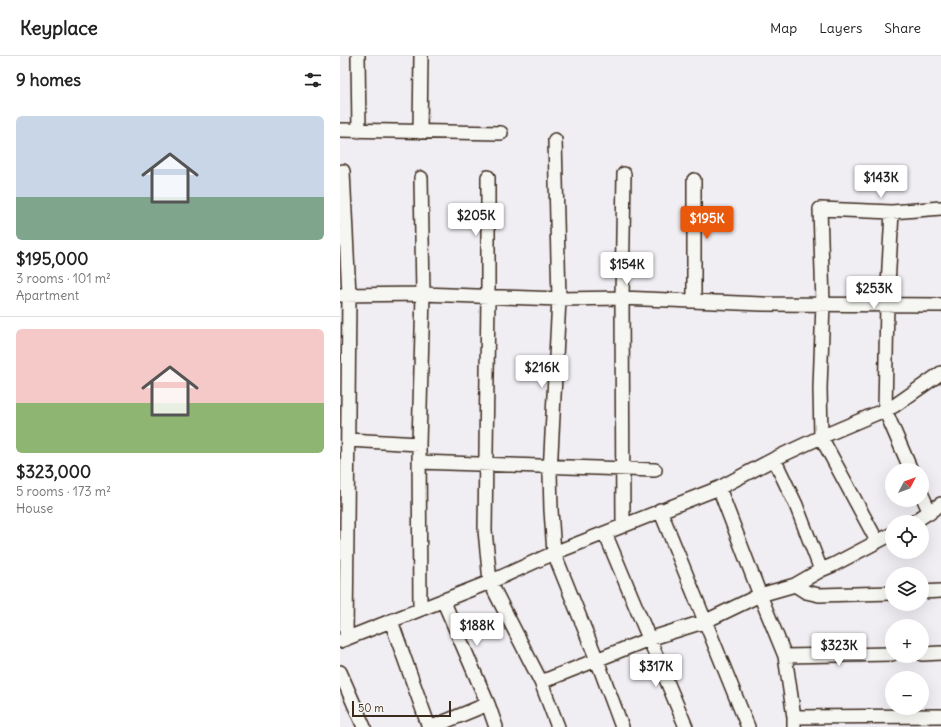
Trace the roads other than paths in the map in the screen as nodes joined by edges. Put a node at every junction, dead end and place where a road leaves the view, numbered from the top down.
1 (358, 56) edge
2 (421, 56) edge
3 (340, 130) edge
4 (359, 131) junction
5 (420, 132) junction
6 (501, 133) dead end
7 (555, 140) dead end
8 (344, 171) dead end
9 (624, 174) dead end
10 (488, 177) dead end
11 (422, 178) dead end
12 (694, 180) dead end
13 (941, 208) edge
14 (892, 212) junction
15 (423, 294) junction
16 (344, 295) edge
17 (488, 297) junction
18 (622, 298) junction
19 (559, 299) junction
20 (694, 300) junction
21 (823, 303) junction
22 (887, 304) junction
23 (941, 305) edge
24 (941, 373) edge
25 (885, 410) junction
26 (344, 425) edge
27 (821, 437) junction
28 (348, 440) junction
29 (419, 444) junction
30 (774, 459) junction
31 (419, 462) junction
32 (908, 463) edge
33 (486, 465) junction
34 (550, 467) junction
35 (622, 469) junction
36 (655, 470) dead end
37 (719, 488) junction
38 (941, 504) edge
39 (927, 507) edge
40 (660, 510) junction
41 (930, 513) junction
42 (926, 515) edge
43 (623, 526) junction
44 (605, 533) junction
45 (885, 537) edge
46 (877, 541) junction
47 (554, 553) junction
48 (821, 570) junction
49 (490, 582) junction
50 (795, 585) junction
51 (929, 592) edge
52 (941, 592) edge
53 (885, 593) edge
54 (760, 595) junction
55 (443, 600) junction
56 (420, 610) junction
57 (391, 620) junction
58 (706, 621) junction
59 (649, 639) junction
60 (343, 640) edge
61 (941, 653) edge
62 (885, 654) edge
63 (929, 654) edge
64 (785, 656) junction
65 (597, 660) junction
66 (340, 672) edge
67 (541, 682) junction
68 (488, 704) junction
69 (941, 716) edge
70 (794, 722) edge
71 (364, 727) edge
72 (430, 727) edge
73 (496, 727) edge
74 (558, 727) edge
75 (622, 727) edge
76 (686, 727) edge
77 (748, 727) edge

1 - 4 street
2 - 5 street
3 - 4 street
4 - 5 street
5 - 6 street
7 - 19 street
8 - 16 street
9 - 18 street
10 - 17 street
11 - 15 street
12 - 20 street
13 - 14 street
14 - 21 street
14 - 22 street
15 - 16 street
15 - 17 street
15 - 29 street
16 - 26 street
17 - 19 street
17 - 33 street
18 - 19 street
18 - 20 street
18 - 35 street
19 - 34 street
20 - 21 street
21 - 22 street
21 - 27 street
22 - 23 street
22 - 25 street
24 - 25 street
25 - 27 street
25 - 32 street
26 - 28 street
27 - 30 street
27 - 46 street
28 - 29 street
28 - 60 street
29 - 31 street
30 - 37 street
30 - 48 street
31 - 33 street
31 - 56 street
33 - 34 street
33 - 49 street
34 - 35 street
34 - 47 street
35 - 36 street
35 - 43 street
37 - 40 street
37 - 54 street
38 - 41 street
39 - 41 street
40 - 43 street
40 - 58 street
41 - 42 street
43 - 44 street
44 - 47 street
44 - 59 street
45 - 46 street
46 - 48 street
47 - 49 street
47 - 65 street
48 - 50 street
49 - 55 street
49 - 67 street
50 - 53 street
50 - 54 street
51 - 52 street
54 - 58 street
54 - 64 street
55 - 56 street
55 - 68 street
56 - 57 street
57 - 60 street
57 - 72 street
58 - 59 street
58 - 77 street
59 - 65 street
59 - 76 street
61 - 63 street
62 - 64 street
64 - 70 street
65 - 67 street
65 - 75 street
66 - 71 street
67 - 74 street
68 - 72 street
68 - 73 street
69 - 70 street

